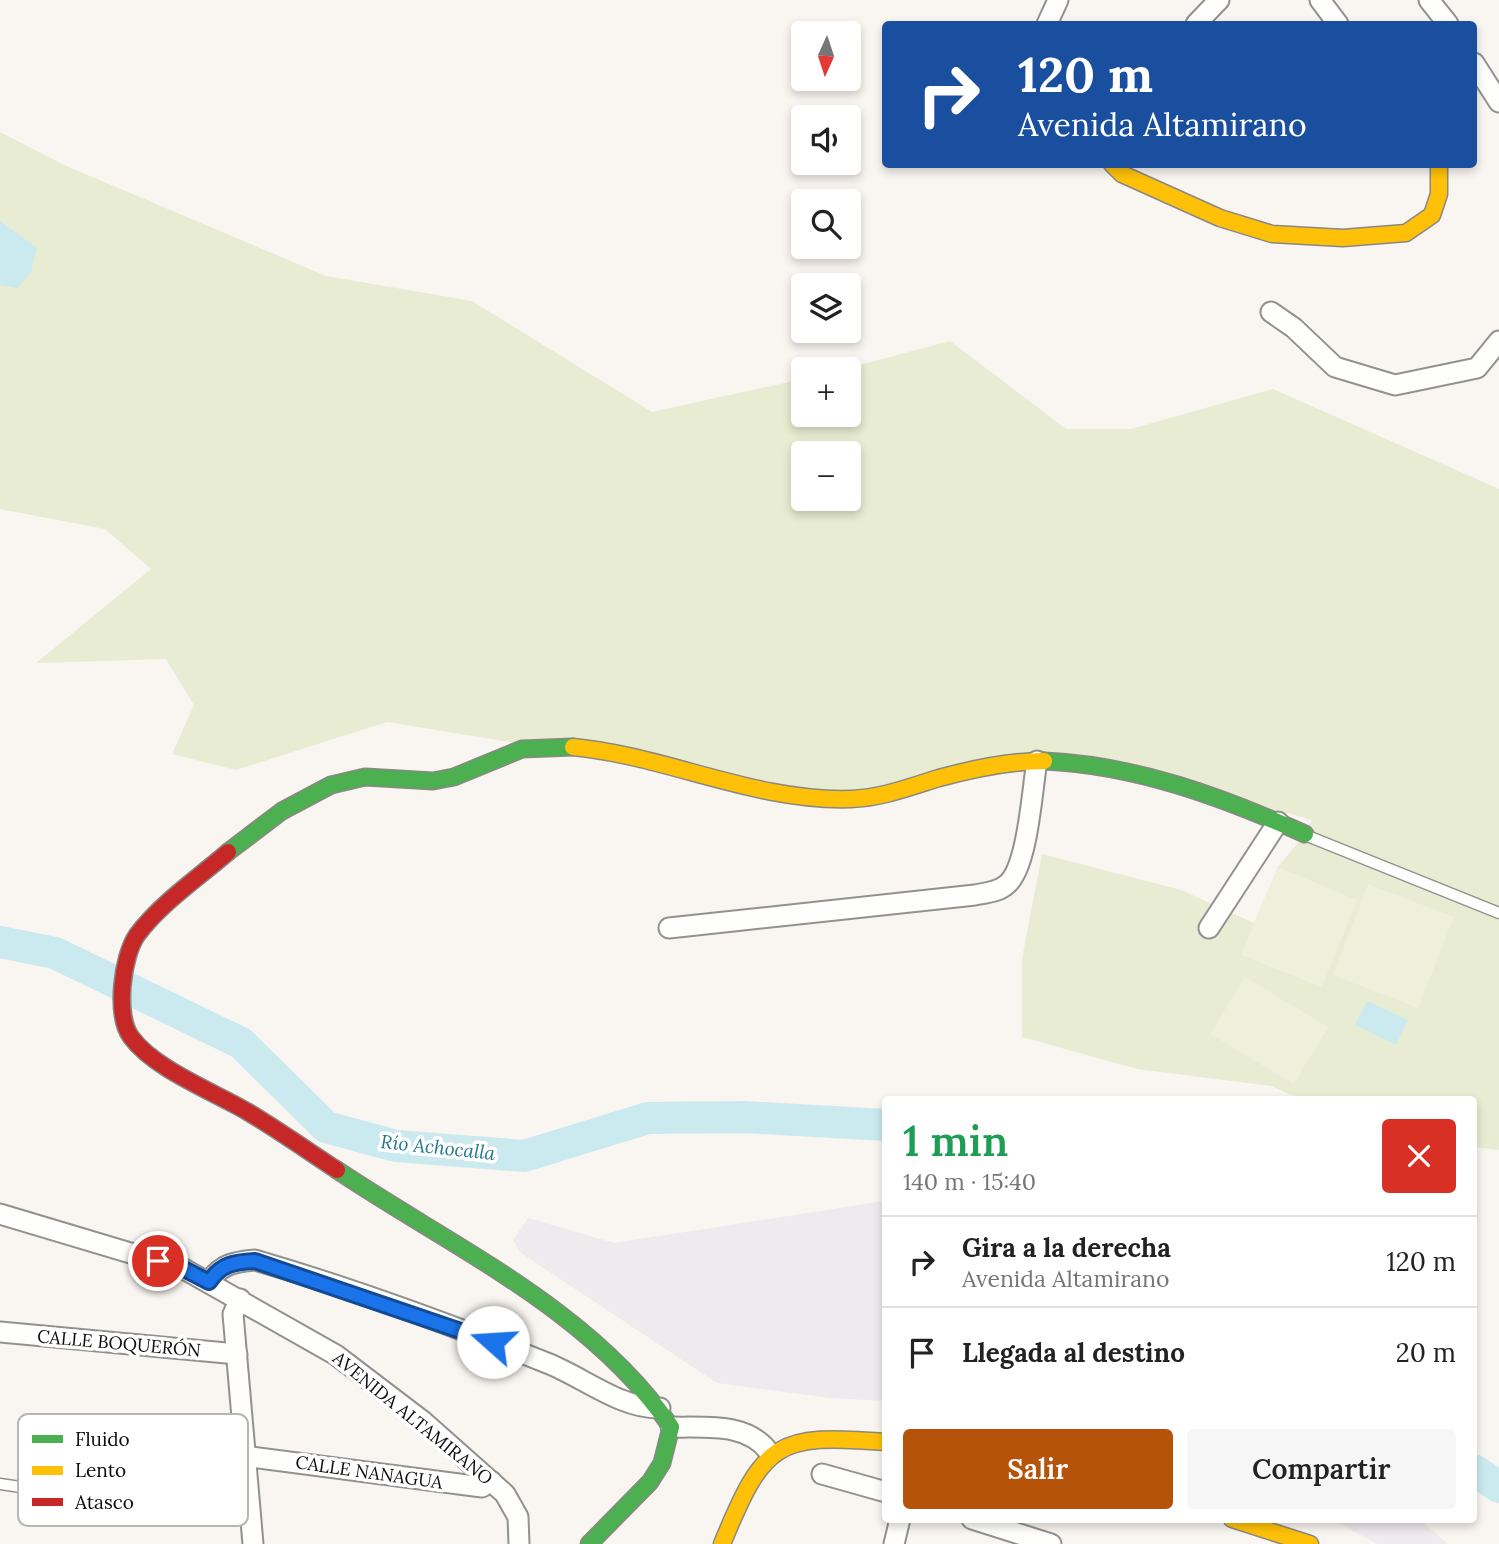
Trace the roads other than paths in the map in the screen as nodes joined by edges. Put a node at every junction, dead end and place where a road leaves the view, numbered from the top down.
1 (1058, 0) edge
2 (1219, 0) edge
3 (1320, 0) edge
4 (1429, 0) edge
5 (1048, 21) edge
6 (1199, 21) edge
7 (1336, 21) edge
8 (1446, 21) edge
9 (1477, 68) edge
10 (1499, 102) edge
11 (1115, 168) edge
12 (1438, 168) edge
13 (1271, 312) dead end
14 (1499, 341) edge
15 (1037, 761) junction
16 (1278, 822) junction
17 (1305, 834) joint
18 (1499, 914) edge
19 (668, 928) dead end
20 (1209, 928) dead end
21 (0, 1214) edge
22 (209, 1282) junction
23 (240, 1299) junction
24 (0, 1332) edge
25 (237, 1354) junction
26 (660, 1408) junction
27 (241, 1414) edge
28 (671, 1427) junction
29 (882, 1442) edge
30 (769, 1452) junction
31 (248, 1457) edge
32 (822, 1474) dead end
33 (491, 1481) junction
34 (0, 1484) edge
35 (18, 1487) edge
36 (882, 1491) edge
37 (248, 1495) edge
38 (899, 1523) edge
39 (985, 1523) edge
40 (1244, 1523) edge
41 (253, 1544) edge
42 (519, 1544) edge
43 (589, 1544) edge
44 (722, 1544) edge
45 (894, 1544) edge
46 (1051, 1544) edge
47 (1310, 1544) edge

1 - 5 street
2 - 6 street
3 - 7 street
4 - 8 street
9 - 10 street
11 - 12 street
13 - 14 street
15 - 16 street
15 - 19 street
15 - 26 street
16 - 17 street
16 - 20 street
17 - 18 lane
21 - 22 street, AVENIDA ALTAMIRANO
22 - 23 street, AVENIDA ALTAMIRANO
22 - 26 street
23 - 25 street
23 - 33 street, AVENIDA ALTAMIRANO
24 - 25 street, CALLE BOQUERÓN
25 - 27 street
26 - 28 street
28 - 30 street
28 - 43 street
29 - 30 street
30 - 44 street
31 - 33 street, CALLE NANAGUA
32 - 36 street
33 - 42 street, AVENIDA ALTAMIRANO
34 - 35 lane
37 - 41 street
38 - 45 street
39 - 46 street
40 - 47 street

